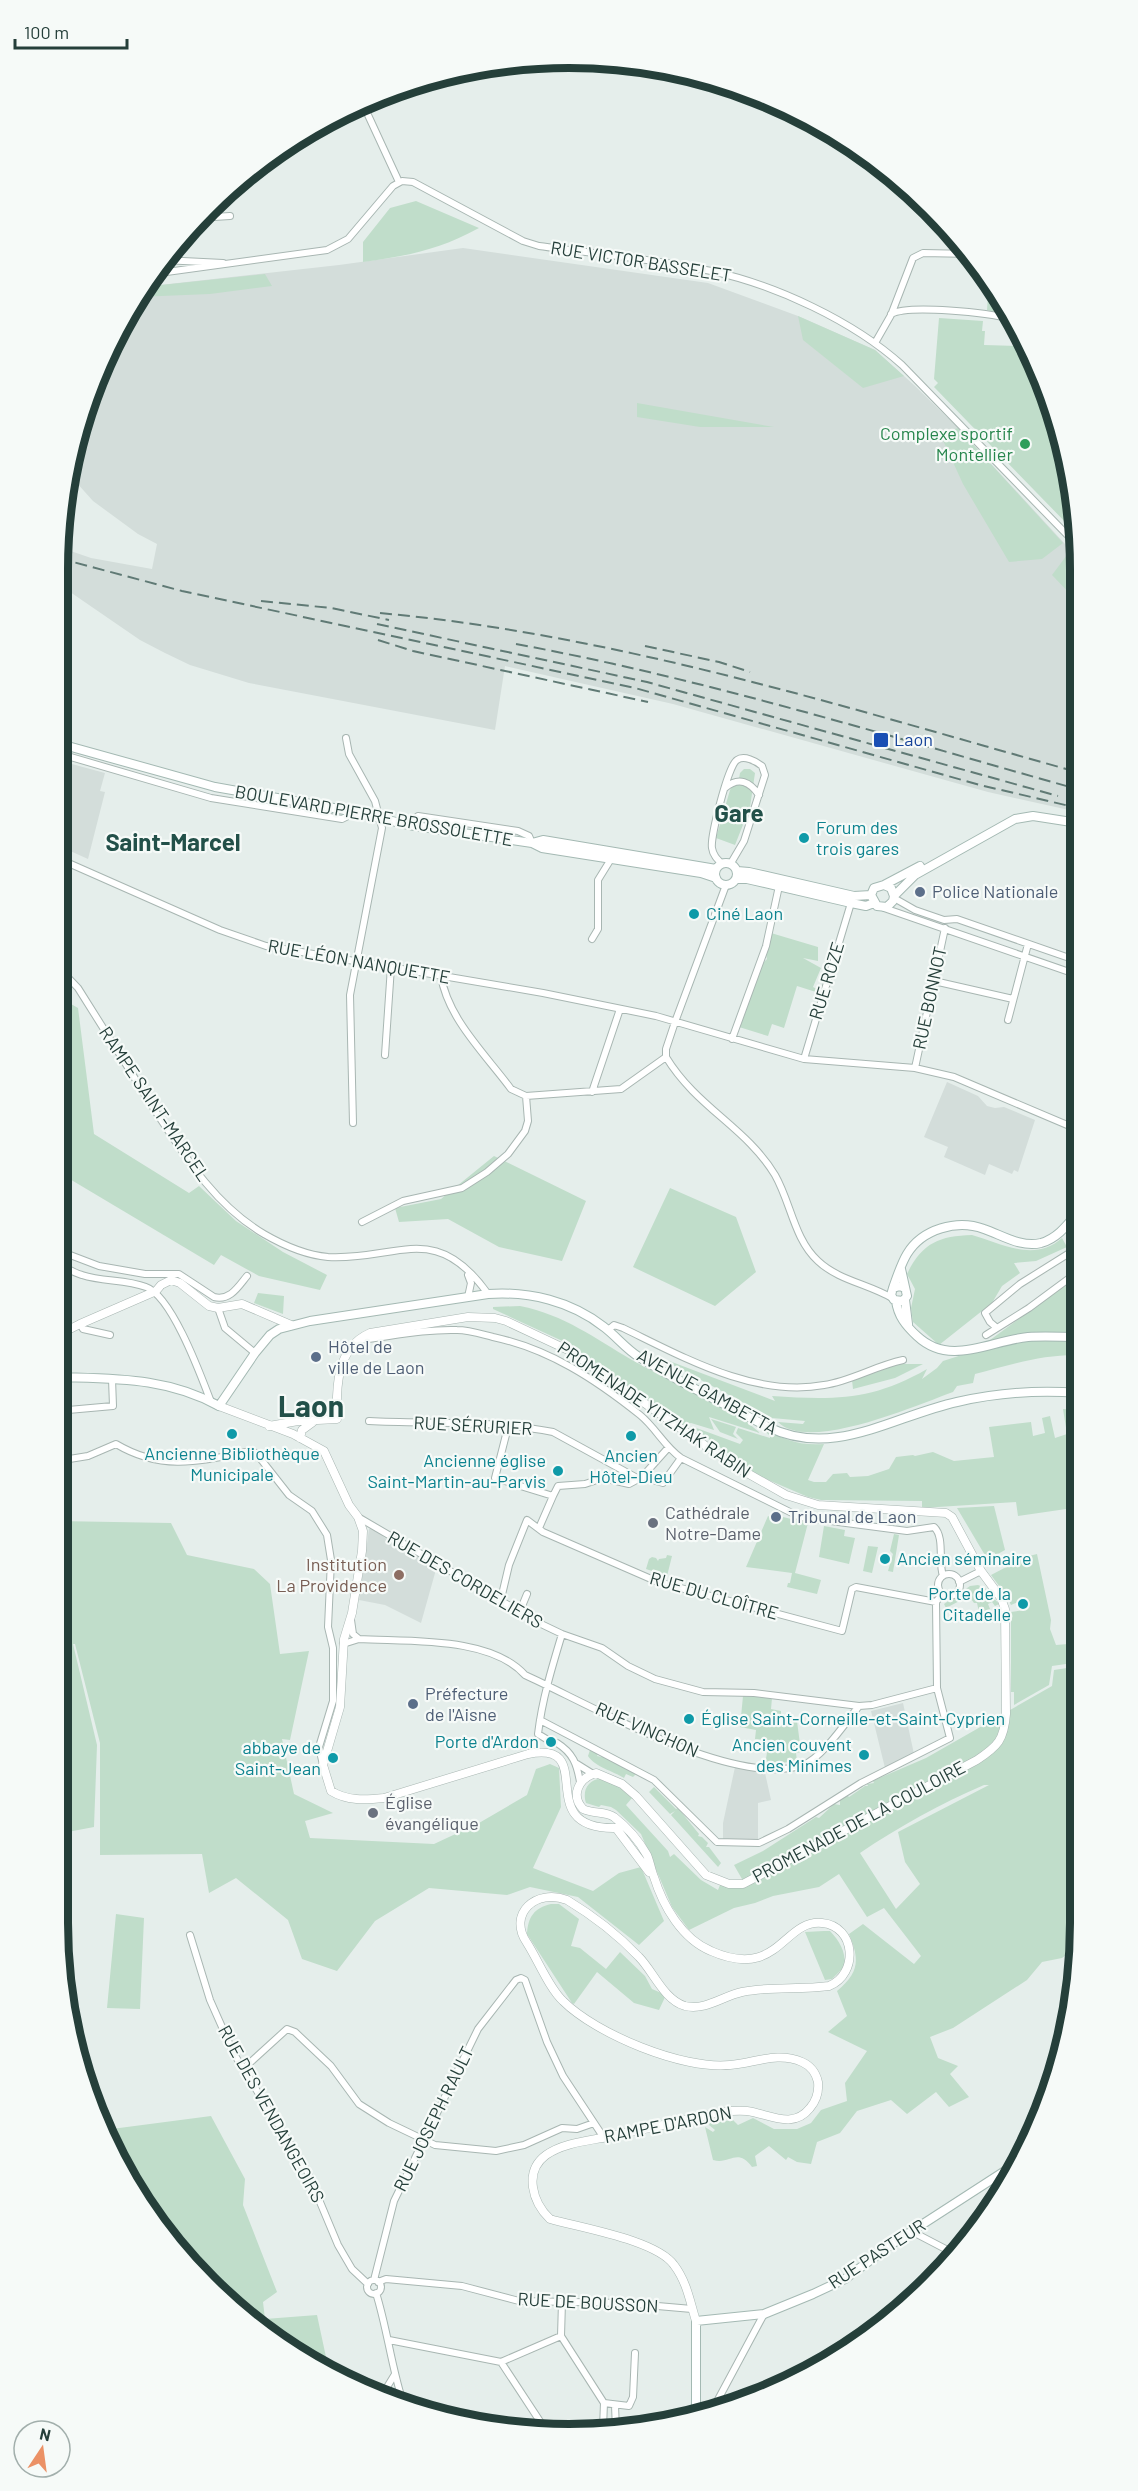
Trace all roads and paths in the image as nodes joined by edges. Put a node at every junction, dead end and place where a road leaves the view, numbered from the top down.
1 (366, 111) edge
2 (399, 182) junction
3 (230, 216) dead end
4 (211, 217) edge
5 (958, 253) edge
6 (174, 260) edge
7 (233, 264) junction
8 (165, 272) edge
9 (891, 315) junction
10 (1002, 317) edge
11 (875, 343) junction
12 (1069, 537) edge
13 (346, 738) dead end
14 (68, 746) edge
15 (68, 756) edge
16 (725, 788) junction
17 (759, 795) junction
18 (356, 812) junction
19 (379, 818) junction
20 (1070, 822) edge
21 (977, 839) junction
22 (532, 843) junction
23 (611, 859) junction
24 (68, 863) edge
25 (721, 869) junction
26 (737, 875) junction
27 (726, 885) junction
28 (884, 885) junction
29 (779, 886) junction
30 (894, 897) junction
31 (873, 899) junction
32 (850, 903) junction
33 (884, 907) junction
34 (945, 928) junction
35 (592, 939) dead end
36 (1028, 944) junction
37 (1025, 956) junction
38 (1070, 958) edge
39 (356, 961) junction
40 (391, 967) junction
41 (1070, 972) edge
42 (441, 976) junction
43 (68, 978) edge
44 (934, 981) junction
45 (1013, 999) junction
46 (620, 1009) junction
47 (1008, 1020) dead end
48 (675, 1022) junction
49 (732, 1038) junction
50 (385, 1054) dead end
51 (666, 1057) junction
52 (804, 1059) junction
53 (915, 1068) junction
54 (592, 1092) junction
55 (526, 1096) junction
56 (353, 1123) dead end
57 (1070, 1127) edge
58 (1070, 1220) edge
59 (362, 1222) dead end
60 (1070, 1253) edge
61 (68, 1254) edge
62 (68, 1268) edge
63 (465, 1269) junction
64 (901, 1269) junction
65 (248, 1276) dead end
66 (1070, 1277) edge
67 (156, 1291) junction
68 (488, 1294) junction
69 (896, 1295) junction
70 (468, 1297) junction
71 (218, 1308) junction
72 (80, 1324) junction
73 (291, 1325) junction
74 (68, 1327) edge
75 (997, 1328) junction
76 (608, 1329) junction
77 (110, 1335) dead end
78 (986, 1335) dead end
79 (1070, 1337) edge
80 (358, 1340) junction
81 (255, 1353) junction
82 (903, 1360) dead end
83 (68, 1377) edge
84 (112, 1379) junction
85 (1070, 1393) edge
86 (215, 1404) junction
87 (68, 1410) edge
88 (314, 1421) junction
89 (369, 1421) dead end
90 (269, 1426) junction
91 (508, 1427) junction
92 (300, 1438) junction
93 (668, 1448) junction
94 (681, 1458) junction
95 (68, 1459) edge
96 (639, 1477) junction
97 (553, 1496) junction
98 (358, 1517) junction
99 (539, 1528) junction
100 (981, 1571) junction
101 (943, 1576) junction
102 (959, 1582) junction
103 (527, 1594) dead end
104 (942, 1594) junction
105 (501, 1599) junction
106 (936, 1602) junction
107 (520, 1611) junction
108 (352, 1613) junction
109 (562, 1634) junction
110 (359, 1640) junction
111 (343, 1644) junction
112 (547, 1685) junction
113 (937, 1688) junction
114 (859, 1706) junction
115 (540, 1720) junction
116 (548, 1740) dead end
117 (557, 1743) dead end
118 (577, 1764) junction
119 (323, 1765) junction
120 (593, 1774) junction
121 (580, 1782) junction
122 (617, 1825) junction
123 (190, 1935) dead end
124 (243, 2069) junction
125 (594, 2123) junction
126 (577, 2129) junction
127 (604, 2138) junction
128 (424, 2141) junction
129 (578, 2142) junction
130 (1004, 2172) edge
131 (911, 2231) junction
132 (948, 2250) edge
133 (376, 2281) junction
134 (368, 2284) junction
135 (376, 2293) junction
136 (562, 2302) junction
137 (693, 2309) junction
138 (764, 2314) junction
139 (696, 2321) junction
140 (561, 2336) junction
141 (389, 2340) junction
142 (635, 2353) dead end
143 (501, 2362) junction
144 (395, 2374) junction
145 (386, 2389) edge
146 (401, 2394) edge
147 (717, 2401) edge
148 (604, 2403) junction
149 (615, 2406) junction
150 (696, 2407) edge
151 (615, 2421) edge
152 (541, 2422) edge
153 (603, 2422) edge

1 - 2 street
2 - 7 street
2 - 11 street, RUE VICTOR BASSELET
3 - 4 street
5 - 9 street
6 - 7 street
7 - 8 street
9 - 10 street
9 - 11 street
11 - 12 street, RUE VICTOR BASSELET
13 - 19 street
14 - 18 main road, BOULEVARD PIERRE BROSSOLETTE
15 - 18 street
16 - 17 street
16 - 17 street
16 - 25 street
17 - 25 street
18 - 19 main road, BOULEVARD PIERRE BROSSOLETTE
19 - 22 main road, BOULEVARD PIERRE BROSSOLETTE
19 - 39 street
20 - 21 main road
21 - 28 main road
21 - 30 main road
22 - 23 main road, BOULEVARD PIERRE BROSSOLETTE
22 - 25 main road
23 - 25 main road, BOULEVARD PIERRE BROSSOLETTE
23 - 35 street
24 - 39 street, RUE LÉON NANQUETTE
25 - 26 main road
25 - 27 main road
26 - 27 main road
26 - 29 main road
26 - 31 main road
27 - 48 street
28 - 30 main road
28 - 31 main road
29 - 32 main road
29 - 49 street
30 - 33 main road
30 - 36 street
31 - 32 main road
31 - 33 main road
32 - 52 street, RUE ROZE
33 - 34 street
34 - 37 street
34 - 44 street, RUE BONNOT
36 - 37 street
36 - 38 street
37 - 41 street
37 - 45 street
39 - 40 street, RUE LÉON NANQUETTE
39 - 56 street
40 - 42 street, RUE LÉON NANQUETTE
40 - 50 street
42 - 46 street, RUE LÉON NANQUETTE
42 - 55 street
43 - 63 street, RAMPE SAINT-MARCEL
44 - 45 street
44 - 53 street, RUE BONNOT
45 - 47 street
46 - 48 street, RUE LÉON NANQUETTE
46 - 54 street
48 - 49 street, RUE LÉON NANQUETTE
48 - 51 street
49 - 52 street, RUE LÉON NANQUETTE
51 - 54 street
51 - 69 street
52 - 53 street, RUE LÉON NANQUETTE
53 - 57 street, RUE LÉON NANQUETTE
54 - 55 street
55 - 59 street
58 - 64 main road
60 - 75 street
61 - 65 street
62 - 67 street
63 - 68 street, RAMPE SAINT-MARCEL
63 - 70 street
64 - 69 main road
64 - 69 main road
66 - 75 street
67 - 71 street
67 - 72 street
67 - 86 street
68 - 70 main road, AVENUE GAMBETTA
68 - 76 main road, AVENUE GAMBETTA
69 - 79 main road
70 - 73 main road, AVENUE GAMBETTA
71 - 73 street
71 - 81 street
72 - 74 street
72 - 77 street
73 - 81 main road
75 - 78 street
76 - 82 street
76 - 85 main road, AVENUE GAMBETTA
80 - 88 street
80 - 93 street
80 - 100 street, PROMENADE YITZHAK RABIN
81 - 86 main road
83 - 84 main road
84 - 86 main road
84 - 87 street
86 - 90 street
88 - 90 street
88 - 92 street
89 - 91 street, RUE SÉRURIER
90 - 92 street
91 - 96 street, RUE SÉRURIER
91 - 97 street
92 - 98 street
93 - 94 street
93 - 96 street
94 - 96 street
94 - 101 street
95 - 119 street
96 - 97 street
97 - 99 street
98 - 105 street, RUE DES CORDELIERS
98 - 108 street
99 - 105 street, RUE DU CLOÎTRE
99 - 106 street, RUE DU CLOÎTRE
100 - 102 street
100 - 120 street, PROMENADE DE LA COULOIRE
101 - 102 street
101 - 104 street
102 - 104 street
103 - 107 street
104 - 106 street
105 - 107 street, RUE DES CORDELIERS
106 - 113 street
107 - 109 street, RUE DES CORDELIERS
108 - 110 street
108 - 111 street
109 - 112 street
109 - 114 street, RUE DES CORDELIERS
110 - 111 street, RUE VINCHON
110 - 112 street, RUE VINCHON
111 - 119 street
112 - 114 street, RUE VINCHON
112 - 115 street
113 - 114 street
113 - 115 street
115 - 116 street
117 - 118 street
118 - 120 street
118 - 121 street
119 - 122 street
120 - 121 street
121 - 122 street
122 - 127 street, RAMPE D'ARDON
123 - 124 street, RUE DES VENDANGEOIRS
124 - 128 street
124 - 134 street, RUE DES VENDANGEOIRS
125 - 126 street
125 - 127 street
125 - 128 street, RUE JOSEPH RAULT
126 - 128 street
126 - 129 street
127 - 129 street, RAMPE D'ARDON
128 - 133 street, RUE JOSEPH RAULT
129 - 137 street, RAMPE D'ARDON
130 - 131 main road, RUE PASTEUR
131 - 132 street
131 - 138 main road, RUE PASTEUR
133 - 134 street
133 - 135 street, RUE JOSEPH RAULT
133 - 136 street, RUE DE BOUSSON
134 - 135 street, RUE DES VENDANGEOIRS
135 - 141 street
136 - 137 street, RUE DE BOUSSON
136 - 140 street
137 - 139 street, RAMPE D'ARDON
138 - 139 main road, RUE PASTEUR
138 - 147 street
139 - 150 main road
140 - 143 street
140 - 148 street
141 - 143 street
141 - 144 street
142 - 149 street
143 - 152 street
144 - 145 street
144 - 146 street
148 - 149 street
148 - 153 street
149 - 151 street

